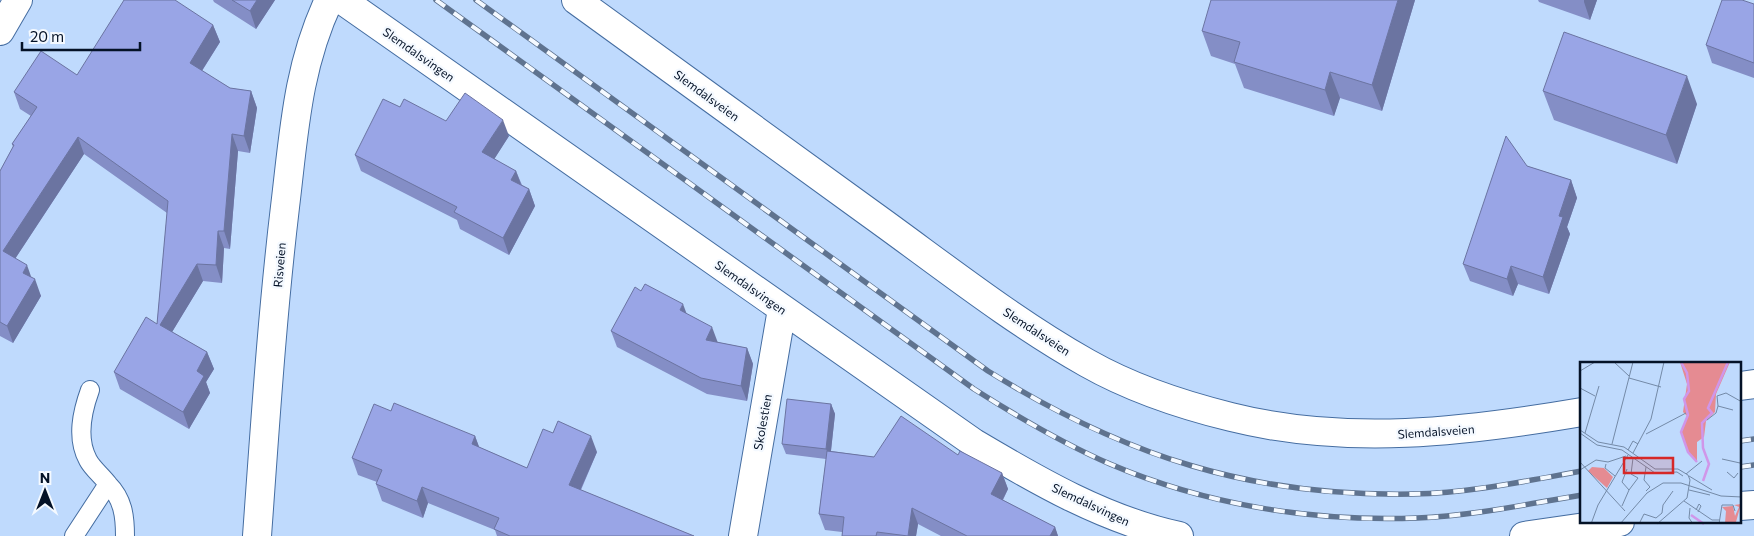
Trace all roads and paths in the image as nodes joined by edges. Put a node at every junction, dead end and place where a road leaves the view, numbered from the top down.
1 (18, 0) edge
2 (329, 0) edge
3 (342, 0) edge
4 (576, 0) edge
5 (0, 31) edge
6 (782, 309) junction
7 (90, 390) dead end
8 (1580, 412) edge
9 (108, 484) junction
10 (1606, 524) edge
11 (74, 536) edge
12 (125, 536) edge
13 (256, 536) edge
14 (743, 536) edge
15 (1179, 536) edge
16 (1524, 536) edge

1 - 5 street
2 - 13 street, Risveien
3 - 6 street, Slemdalsvingen
4 - 8 street, Slemdalsveien
6 - 14 street, Skolestien
6 - 15 street, Slemdalsvingen
7 - 9 lane
9 - 11 lane
9 - 12 lane
10 - 16 street

